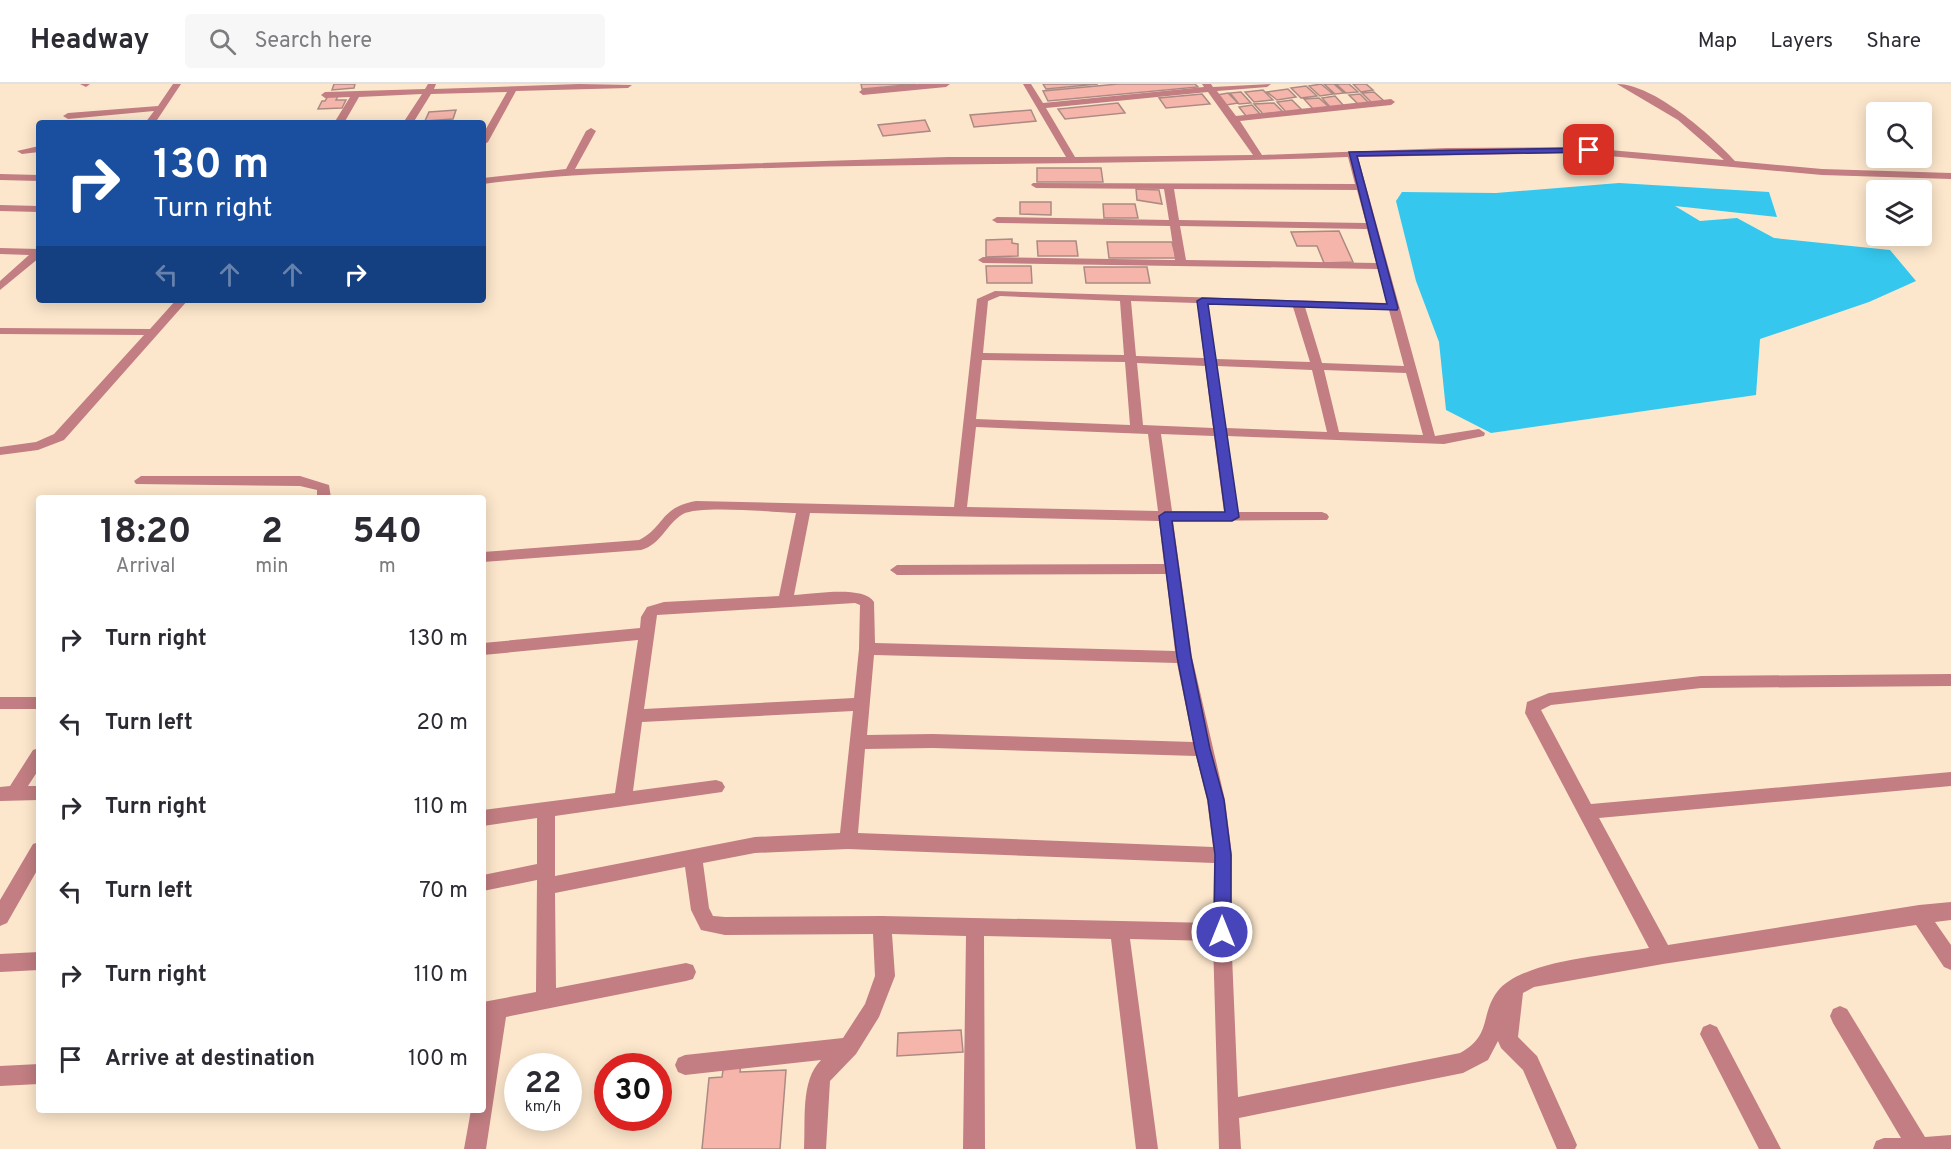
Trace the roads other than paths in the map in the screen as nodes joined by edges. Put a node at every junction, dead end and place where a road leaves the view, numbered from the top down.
1 (177, 84) edge
2 (946, 84) edge
3 (1027, 84) edge
4 (1267, 84) edge
5 (1621, 84) edge
6 (628, 85) edge
7 (562, 86) edge
8 (498, 87) edge
9 (1208, 87) edge
10 (431, 88) edge
11 (513, 89) junction
12 (863, 92) dead end
13 (356, 94) junction
14 (325, 95) dead end
15 (1391, 102) dead end
16 (1040, 106) junction
17 (160, 108) junction
18 (68, 116) dead end
19 (1234, 119) junction
20 (152, 120) edge
21 (341, 120) edge
22 (410, 120) edge
23 (591, 131) dead end
24 (486, 137) edge
25 (36, 149) edge
26 (22, 151) dead end
27 (1352, 154) junction
28 (1259, 157) junction
29 (1073, 161) junction
30 (1733, 165) junction
31 (569, 172) junction
32 (1951, 176) edge
33 (0, 177) edge
34 (36, 178) edge
35 (486, 181) edge
36 (1036, 185) dead end
37 (1168, 185) junction
38 (1360, 187) junction
39 (36, 209) edge
40 (2, 210) edge
41 (997, 220) dead end
42 (1174, 225) junction
43 (1371, 226) junction
44 (0, 251) edge
45 (36, 252) edge
46 (36, 255) edge
47 (983, 260) dead end
48 (1180, 263) junction
49 (1382, 266) junction
50 (19, 270) junction
51 (36, 270) edge
52 (0, 287) edge
53 (1125, 298) junction
54 (1202, 301) junction
55 (180, 303) edge
56 (1298, 304) junction
57 (1393, 308) junction
58 (0, 331) edge
59 (153, 332) junction
60 (976, 356) junction
61 (1131, 359) junction
62 (1211, 362) junction
63 (1317, 367) junction
64 (1411, 370) junction
65 (969, 423) junction
66 (1145, 429) junction
67 (1221, 432) junction
68 (1479, 433) dead end
69 (1334, 436) junction
70 (1430, 439) junction
71 (0, 451) edge
72 (141, 481) dead end
73 (324, 495) edge
74 (804, 508) junction
75 (960, 512) junction
76 (1165, 516) junction
77 (1232, 517) junction
78 (1322, 517) dead end
79 (486, 557) edge
80 (1172, 569) junction
81 (897, 570) dead end
82 (786, 600) junction
83 (647, 633) junction
84 (486, 649) edge
85 (867, 649) junction
86 (1184, 657) junction
87 (1951, 680) edge
88 (0, 703) edge
89 (36, 703) edge
90 (862, 704) junction
91 (635, 716) junction
92 (859, 742) junction
93 (1203, 749) junction
94 (36, 759) edge
95 (1951, 779) edge
96 (716, 787) dead end
97 (36, 793) edge
98 (7, 794) edge
99 (623, 799) junction
100 (546, 809) junction
101 (1586, 812) junction
102 (486, 818) edge
103 (848, 841) junction
104 (1223, 855) junction
105 (693, 857) junction
106 (36, 858) edge
107 (546, 878) junction
108 (486, 883) edge
109 (1951, 911) edge
110 (1919, 914) junction
111 (0, 917) edge
112 (882, 925) junction
113 (975, 927) junction
114 (1119, 930) junction
115 (1222, 932) junction
116 (1663, 955) junction
117 (36, 961) edge
118 (1951, 961) edge
119 (0, 963) edge
120 (686, 972) dead end
121 (1514, 987) junction
122 (546, 999) junction
123 (490, 1010) edge
124 (1840, 1016) dead end
125 (1710, 1034) dead end
126 (849, 1047) junction
127 (486, 1061) edge
128 (685, 1065) dead end
129 (36, 1074) edge
130 (0, 1076) edge
131 (1230, 1109) junction
132 (481, 1113) edge
133 (1566, 1145) dead end
134 (1951, 1146) edge
135 (475, 1149) edge
136 (815, 1149) edge
137 (974, 1149) edge
138 (1147, 1149) edge
139 (1230, 1149) edge
140 (1770, 1149) edge
141 (1884, 1149) edge
142 (1920, 1149) edge

1 - 17 street
2 - 12 street
3 - 16 street
4 - 9 street
5 - 30 street
6 - 7 street
7 - 11 street
8 - 10 street
8 - 11 street
9 - 16 street
9 - 19 street
10 - 13 street
10 - 22 street
11 - 24 street
13 - 14 street
13 - 21 street
15 - 19 street
16 - 29 street
17 - 18 street
17 - 20 street
19 - 28 street
23 - 31 street
25 - 26 street
27 - 28 street
27 - 30 street
27 - 38 street
28 - 29 street
29 - 31 street
30 - 32 street
31 - 35 street
33 - 34 street
36 - 37 street
37 - 38 street
37 - 42 street
38 - 43 street
39 - 40 street
41 - 42 street
42 - 43 street
42 - 48 street
43 - 49 street
44 - 45 street
46 - 50 street
47 - 48 street
48 - 49 street
49 - 57 street
50 - 51 street
50 - 52 street
53 - 54 street
53 - 60 street
53 - 61 street
54 - 56 street
54 - 62 street
55 - 59 street
56 - 57 street
56 - 63 street
57 - 64 street
58 - 59 street
59 - 71 street
60 - 61 street
60 - 65 street
61 - 62 street
61 - 66 street
62 - 63 street
62 - 67 street
63 - 64 street
63 - 69 street
64 - 70 street
65 - 66 street
65 - 75 street
66 - 67 street
66 - 76 street
67 - 69 street
67 - 77 street
68 - 70 street
69 - 70 street
72 - 73 street
74 - 75 street
74 - 79 street
74 - 82 street
75 - 76 street
76 - 77 street
76 - 80 street
77 - 78 street
80 - 81 street
80 - 86 street
82 - 83 street
82 - 85 street
83 - 84 street
83 - 91 street
85 - 86 street
85 - 90 street
86 - 93 street
87 - 101 street
88 - 89 street
90 - 91 street
90 - 92 street
91 - 99 street
92 - 93 street
92 - 103 street
93 - 104 street
94 - 98 street
95 - 101 street
96 - 99 street
97 - 98 street
99 - 100 street
100 - 102 street
100 - 107 street
101 - 116 street
103 - 104 street
103 - 105 street
104 - 115 street
105 - 107 street
105 - 112 street
106 - 111 street
107 - 108 street
107 - 122 street
109 - 110 street
110 - 116 street
110 - 118 street
112 - 113 street
112 - 126 street
113 - 114 street
113 - 137 street
114 - 115 street
114 - 138 street
115 - 131 street
116 - 121 street
117 - 119 street
120 - 122 street
121 - 131 street
121 - 133 street
122 - 123 street
123 - 127 street
124 - 142 street
125 - 140 street
126 - 128 street
126 - 136 street
129 - 130 street
131 - 139 street
132 - 135 street
134 - 142 street
141 - 142 street

